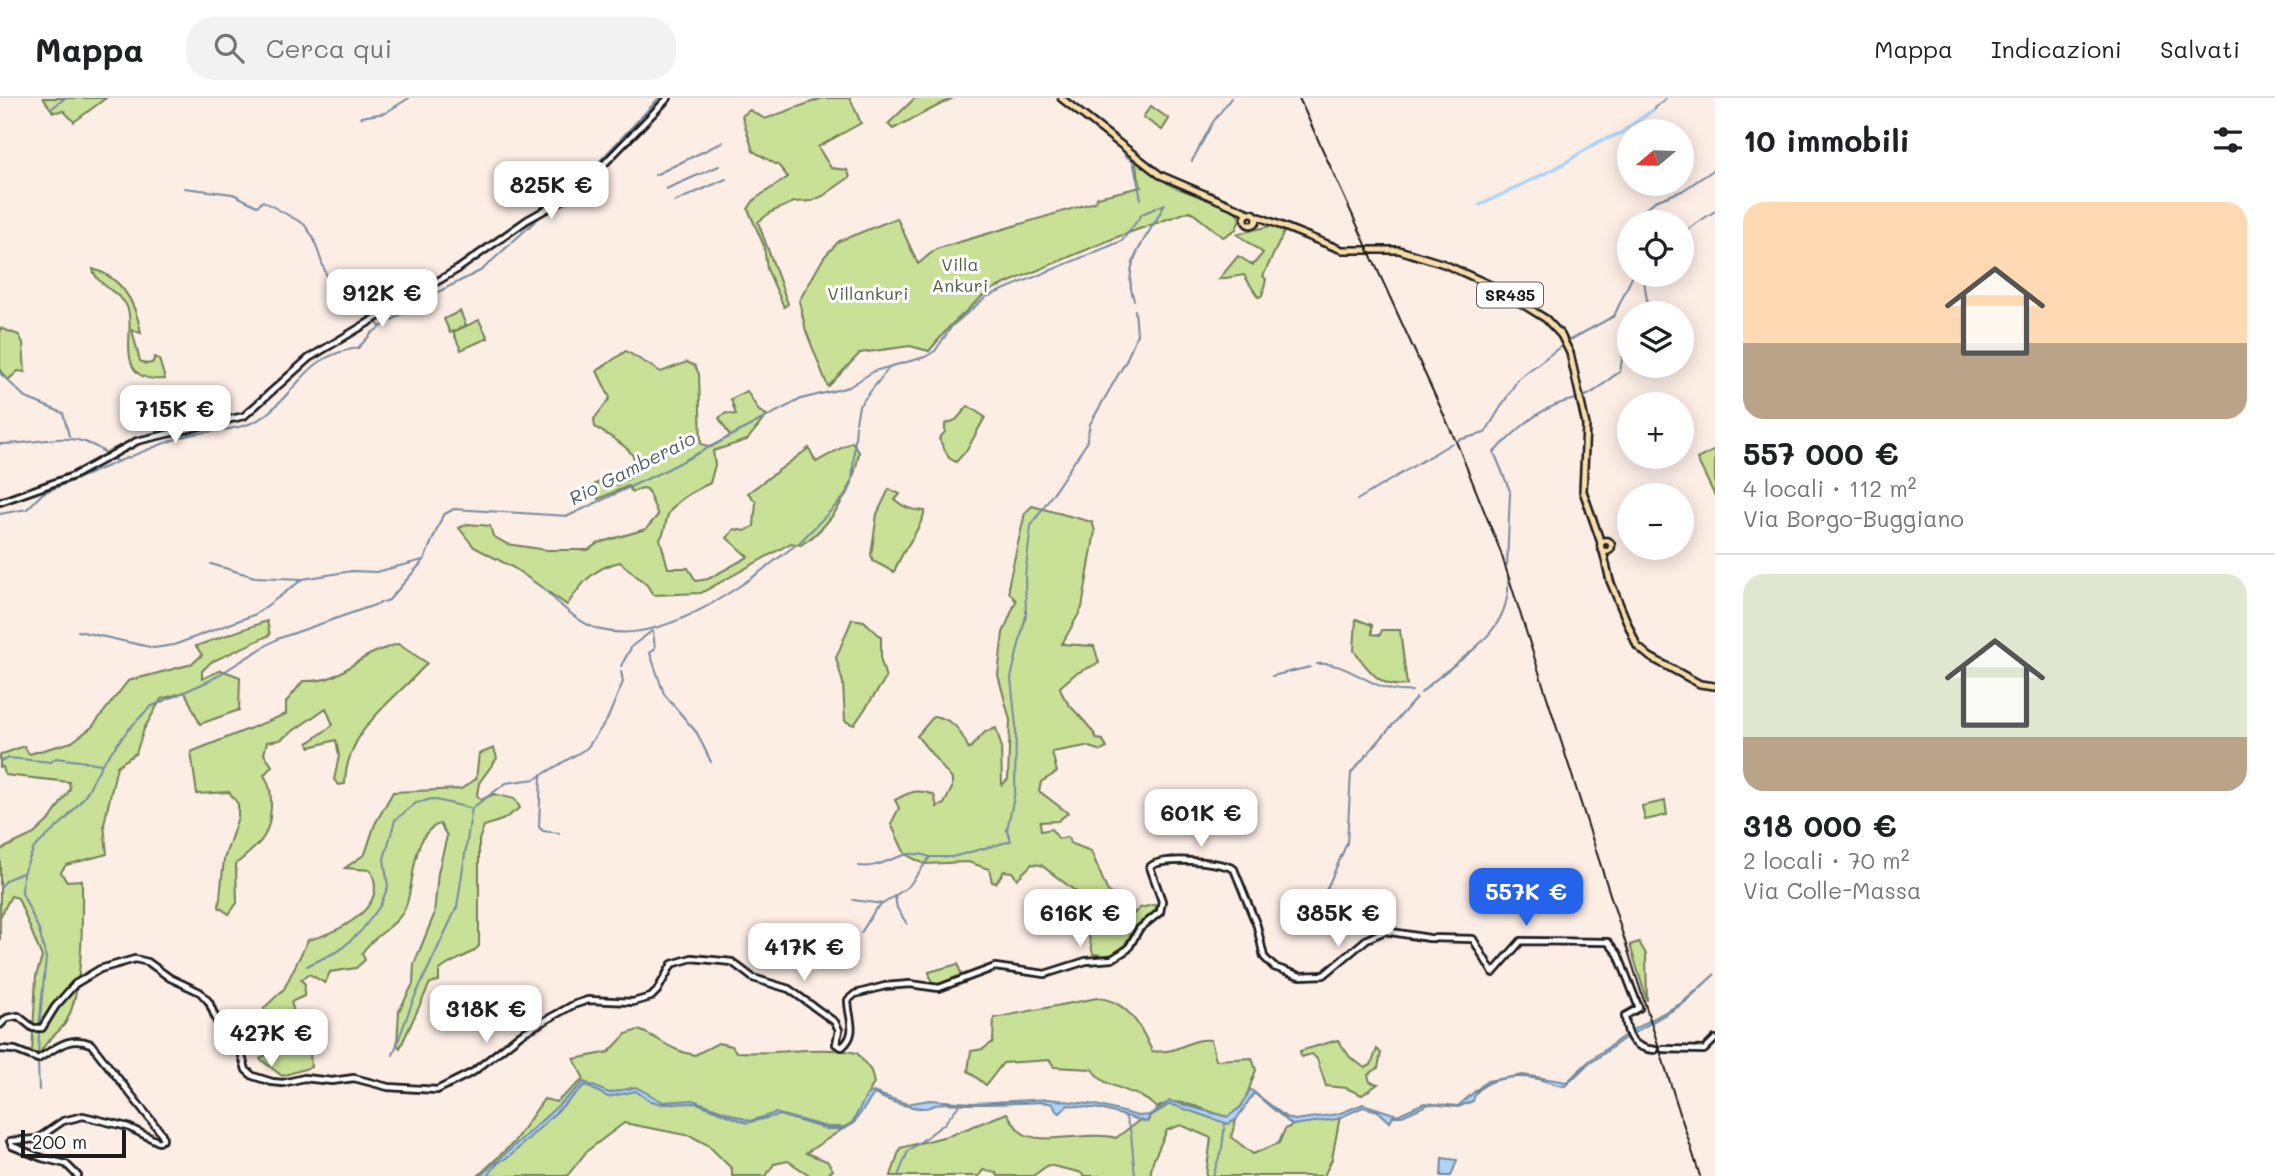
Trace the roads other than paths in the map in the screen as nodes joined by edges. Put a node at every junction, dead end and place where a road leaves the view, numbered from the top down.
1 (668, 98) edge
2 (1061, 98) edge
3 (1247, 216) junction
4 (1257, 216) junction
5 (1276, 223) junction
6 (1256, 224) junction
7 (0, 502) edge
8 (1604, 542) junction
9 (1606, 551) junction
10 (1714, 683) edge
11 (0, 1025) edge
12 (1715, 1039) edge
13 (0, 1049) edge
14 (1655, 1049) dead end
15 (1663, 1049) dead end
16 (78, 1176) edge

1 - 7 street
2 - 3 main road
3 - 4 main road
3 - 6 main road
4 - 5 main road, SR435
4 - 6 main road
5 - 6 main road, SR435
5 - 8 main road, SR435
8 - 9 main road, SR435
8 - 9 main road, SR435
9 - 10 main road, SR435
11 - 14 street
12 - 15 street
13 - 16 street

